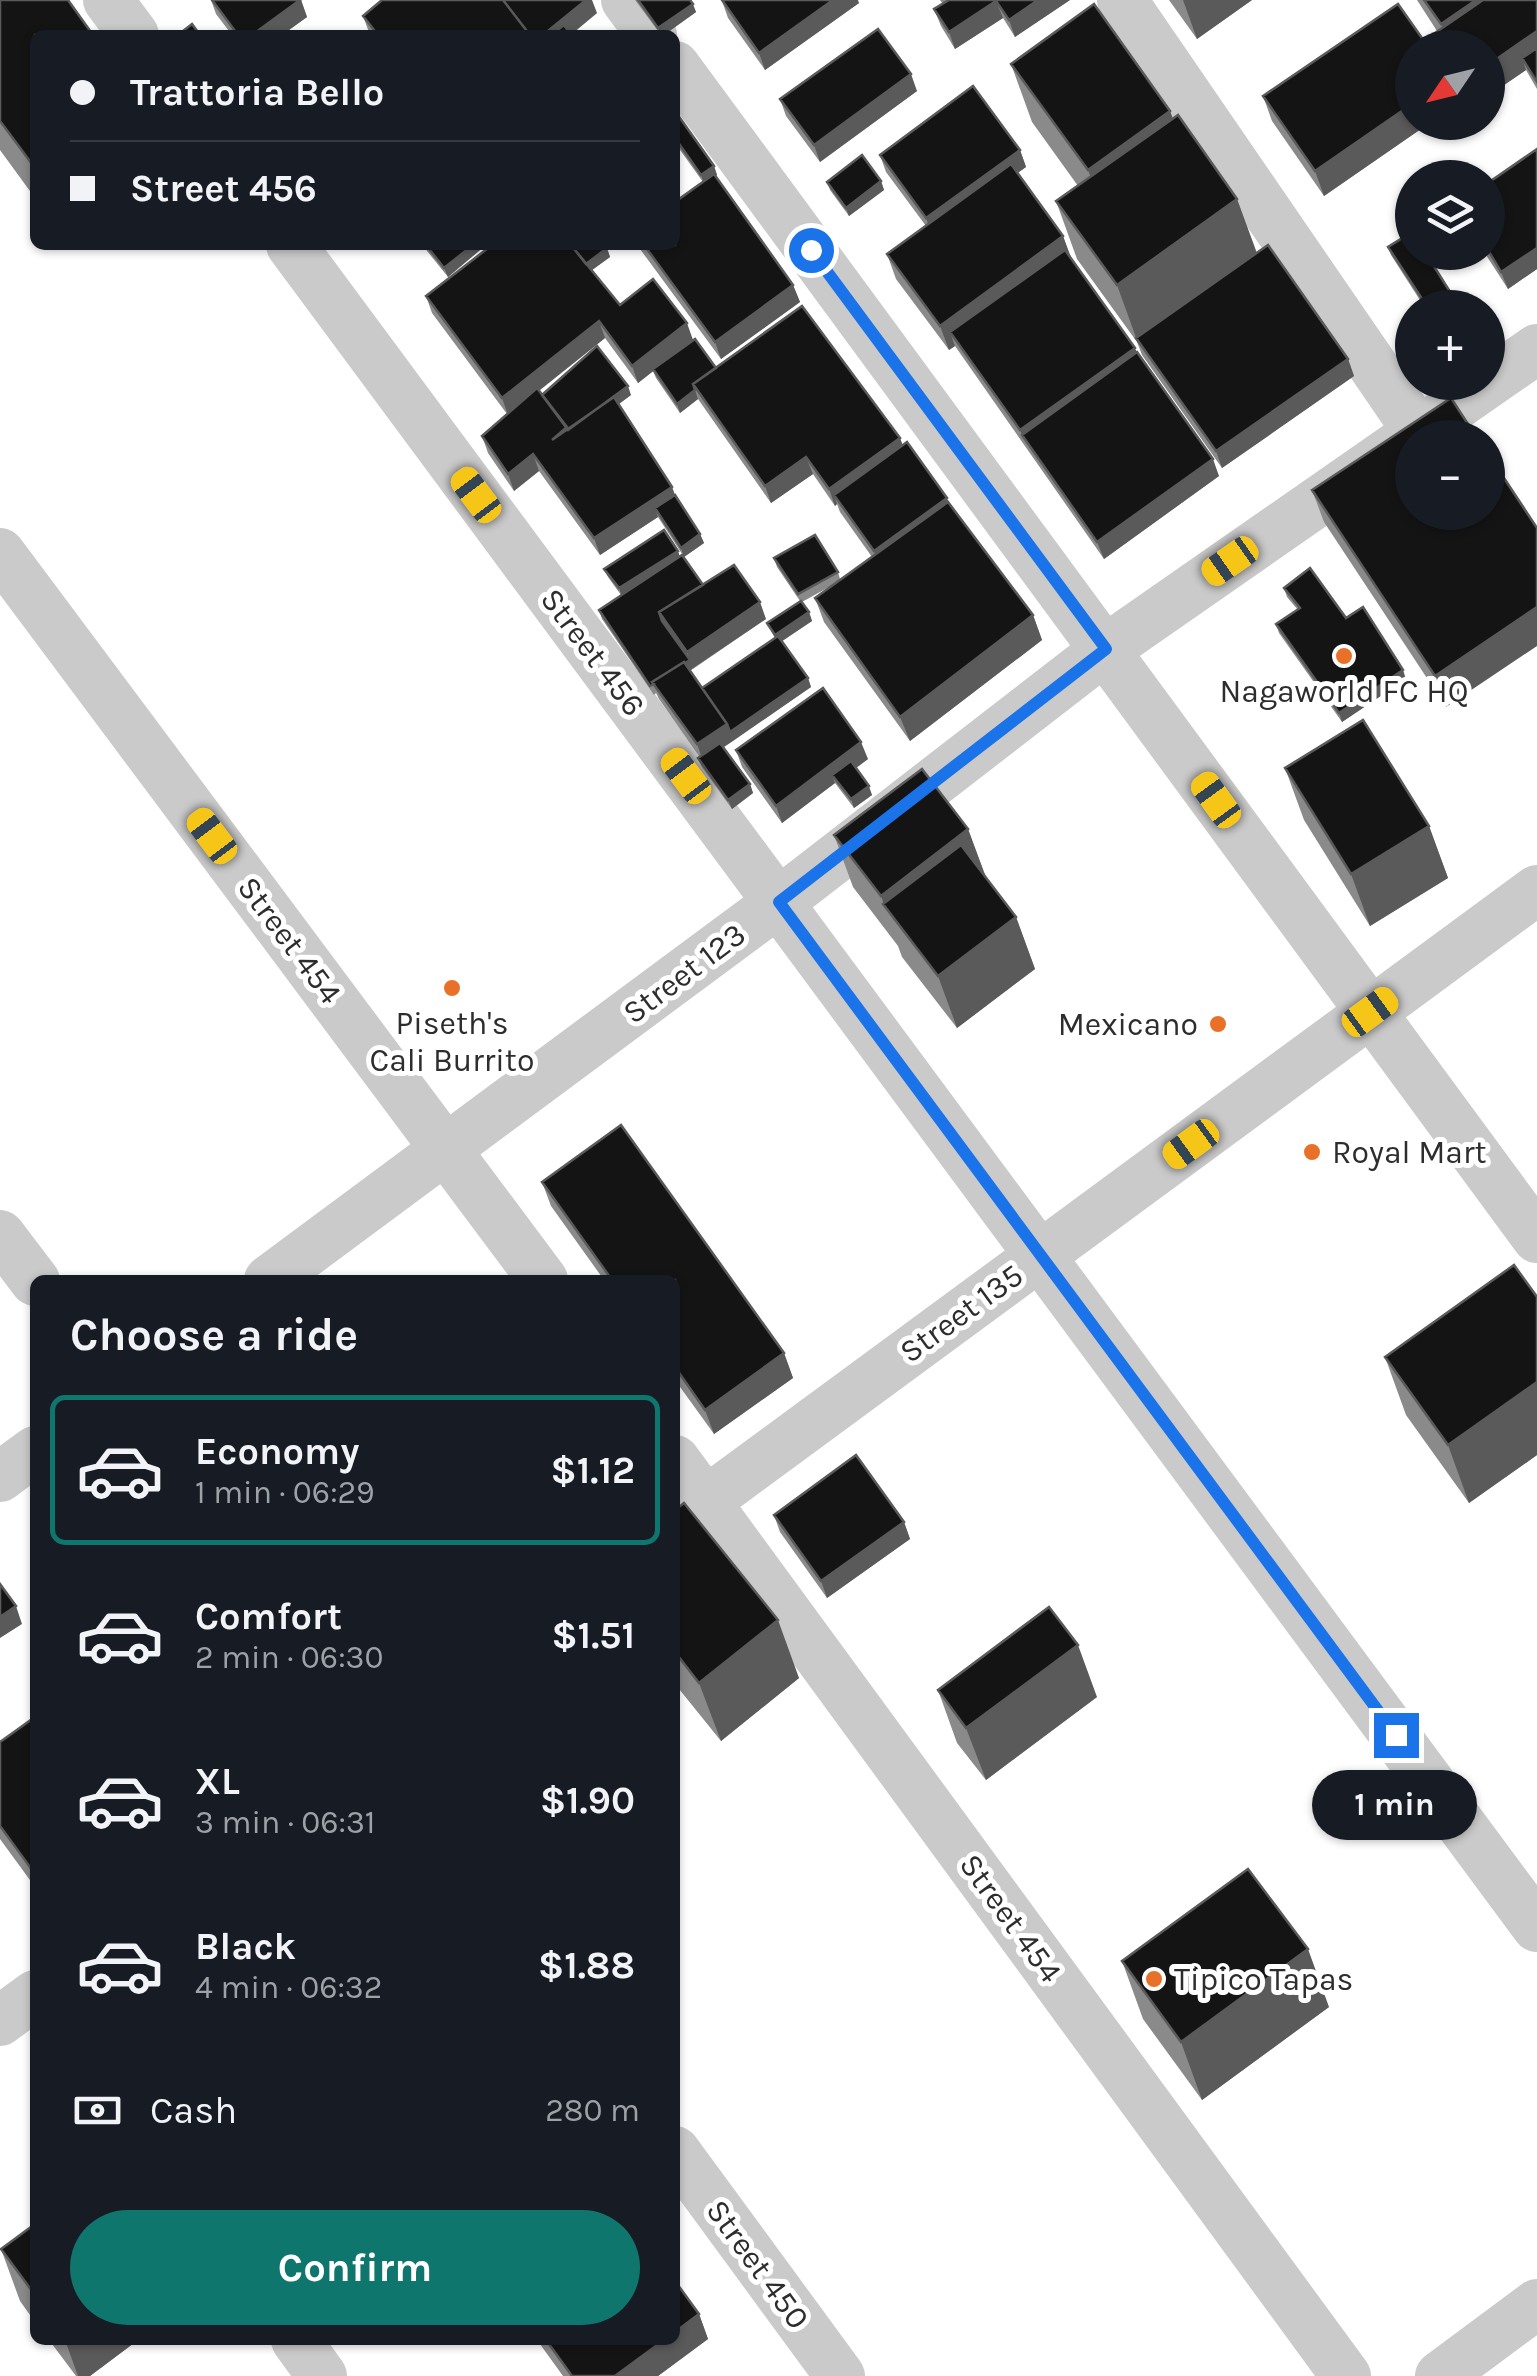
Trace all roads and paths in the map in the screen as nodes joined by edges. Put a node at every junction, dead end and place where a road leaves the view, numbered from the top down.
1 (108, 0) edge
2 (626, 0) edge
3 (1122, 0) edge
4 (130, 30) edge
5 (648, 30) edge
6 (680, 73) edge
7 (295, 250) edge
8 (1537, 349) edge
9 (1411, 420) edge
10 (1433, 420) edge
11 (1395, 446) edge
12 (0, 553) edge
13 (1106, 649) junction
14 (1537, 890) edge
15 (779, 902) junction
16 (1370, 1012) junction
17 (448, 1150) junction
18 (0, 1235) edge
19 (1537, 1238) edge
20 (1042, 1254) junction
21 (30, 1275) edge
22 (276, 1275) edge
23 (539, 1275) edge
24 (30, 1455) edge
25 (0, 1477) edge
26 (680, 1478) edge
27 (690, 1513) edge
28 (1537, 1927) edge
29 (30, 2000) edge
30 (0, 2021) edge
31 (680, 2158) edge
32 (1537, 2304) edge
33 (300, 2345) edge
34 (322, 2376) edge
35 (840, 2376) edge
36 (1346, 2376) edge
37 (1440, 2376) edge

1 - 4 street
2 - 5 street
3 - 9 street
6 - 13 street
7 - 15 street, Street 456
8 - 10 street, Street 123
11 - 13 street, Street 123
12 - 17 street, Street 454
13 - 15 street, Street 123
13 - 16 street
14 - 16 street, Street 135
15 - 17 street, Street 123
15 - 20 street, Street 456
16 - 19 street
16 - 20 street, Street 135
17 - 22 street, Street 123
17 - 23 street, Street 454
18 - 21 street
20 - 27 street, Street 135
20 - 28 street, Street 456
24 - 25 street
26 - 27 street, Street 454
27 - 36 street, Street 454
29 - 30 street
31 - 35 street, Street 450
32 - 37 street
33 - 34 street

